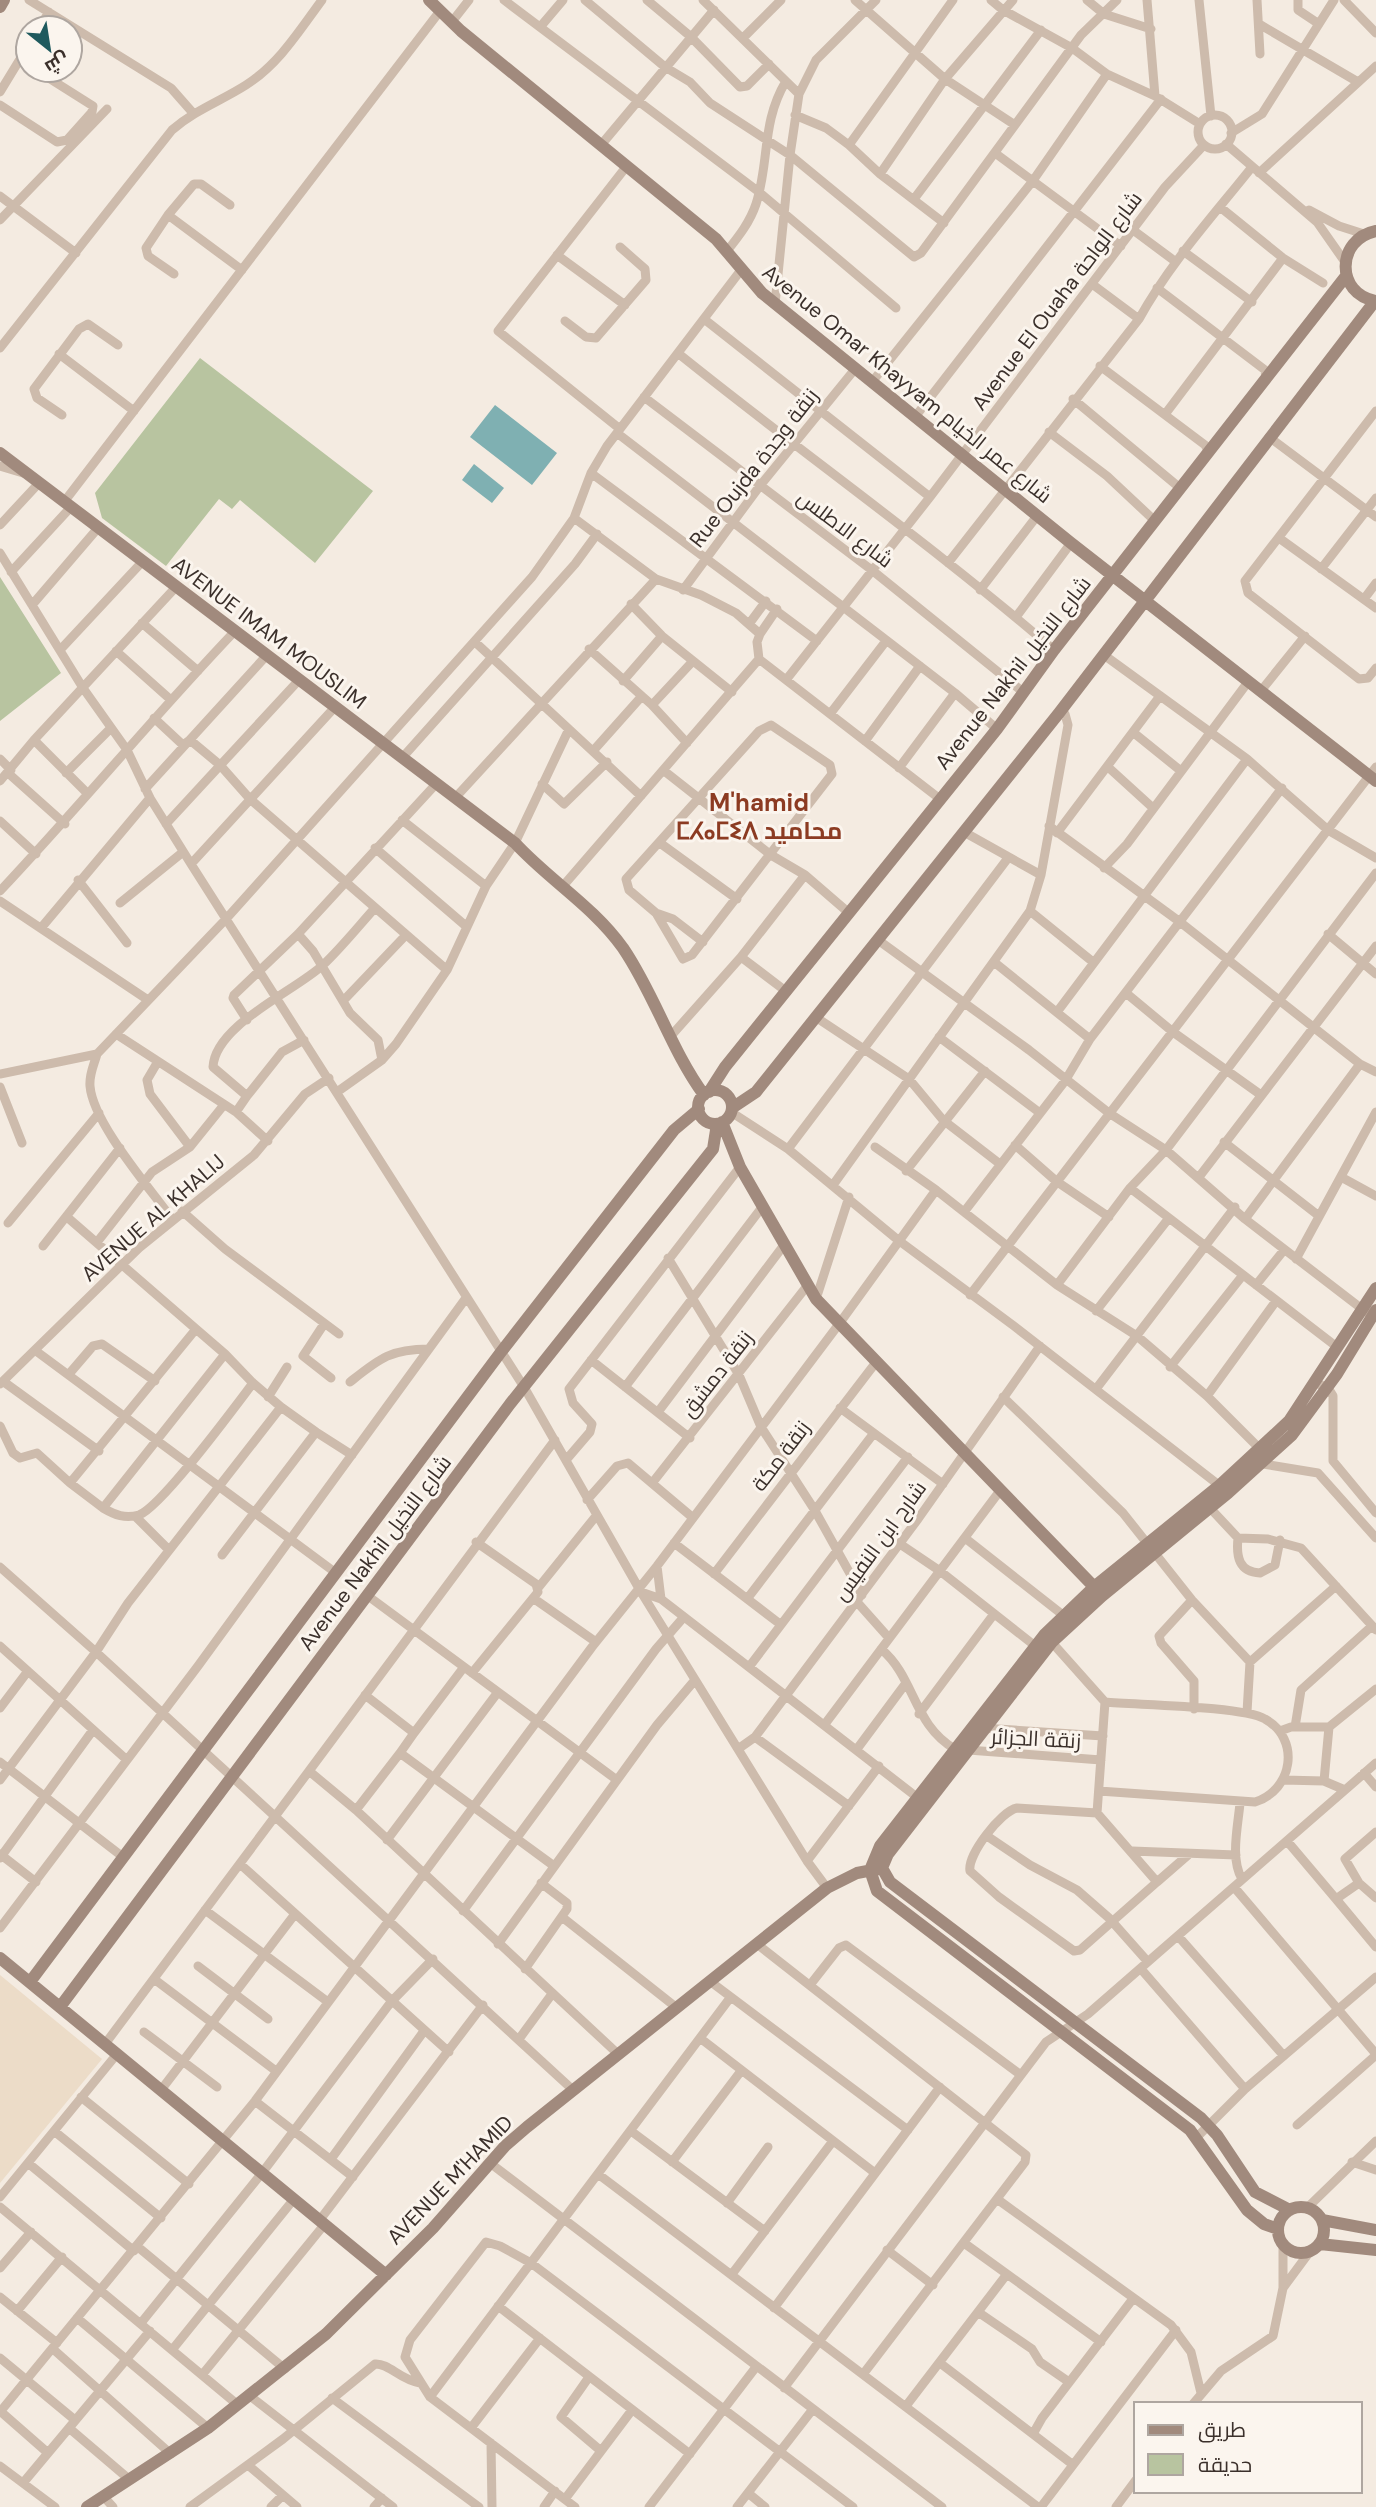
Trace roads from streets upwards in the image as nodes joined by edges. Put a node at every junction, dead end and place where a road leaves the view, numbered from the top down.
1 (4, 0) edge
2 (29, 0) edge
3 (322, 0) edge
4 (429, 0) edge
5 (469, 0) edge
6 (504, 0) edge
7 (563, 0) edge
8 (585, 0) edge
9 (646, 0) edge
10 (703, 0) edge
11 (781, 0) edge
12 (855, 0) edge
13 (876, 0) edge
14 (953, 0) edge
15 (991, 0) edge
16 (1013, 0) edge
17 (1087, 0) edge
18 (1117, 0) edge
19 (1147, 0) edge
20 (1199, 0) edge
21 (1258, 0) edge
22 (1298, 0) edge
23 (1334, 0) edge
24 (1344, 0) edge
25 (0, 7) edge
26 (714, 10) junction
27 (865, 10) junction
28 (1003, 10) junction
29 (440, 11) junction
30 (49, 12) joint
31 (1104, 14) junction
32 (451, 23) junction
33 (1259, 23) junction
34 (1319, 24) junction
35 (541, 26) junction
36 (1151, 29) junction
37 (1041, 30) junction
38 (1376, 33) edge
39 (690, 36) junction
40 (743, 38) junction
41 (1072, 48) junction
42 (1303, 50) junction
43 (1261, 54) dead end
44 (915, 55) junction
45 (769, 64) junction
46 (1376, 66) edge
47 (665, 67) junction
48 (14, 74) edge
49 (1107, 74) junction
50 (945, 79) junction
51 (786, 81) junction
52 (1358, 82) junction
53 (58, 84) edge
54 (0, 92) edge
55 (799, 94) junction
56 (1158, 97) junction
57 (638, 100) junction
58 (984, 103) junction
59 (0, 105) edge
60 (107, 109) dead end
61 (193, 113) junction
62 (795, 115) junction
63 (1211, 116) junction
64 (1200, 124) junction
65 (1015, 125) junction
66 (1231, 133) junction
67 (765, 139) junction
68 (1226, 144) junction
69 (600, 145) junction
70 (849, 145) junction
71 (1204, 145) junction
72 (995, 153) junction
73 (790, 155) junction
74 (626, 167) junction
75 (1256, 170) junction
76 (880, 174) junction
77 (1032, 182) junction
78 (759, 192) junction
79 (0, 196) edge
80 (914, 199) junction
81 (1292, 200) junction
82 (14, 205) junction
83 (230, 205) dead end
84 (1220, 207) junction
85 (1074, 214) junction
86 (168, 215) junction
87 (786, 216) junction
88 (0, 220) edge
89 (944, 223) junction
90 (1133, 230) junction
91 (1370, 232) edge
92 (1121, 246) junction
93 (620, 247) dead end
94 (727, 251) junction
95 (1183, 251) junction
96 (76, 253) junction
97 (557, 256) junction
98 (1283, 258) junction
99 (1176, 262) junction
100 (1345, 262) junction
101 (242, 270) junction
102 (741, 270) junction
103 (174, 274) dead end
104 (1346, 276) junction
105 (1323, 283) dead end
106 (1092, 284) junction
107 (1157, 288) junction
108 (1375, 301) edge
109 (1252, 302) junction
110 (775, 304) junction
111 (625, 305) junction
112 (897, 308) dead end
113 (704, 319) junction
114 (1139, 319) junction
115 (565, 321) dead end
116 (1222, 339) junction
117 (118, 345) dead end
118 (0, 348) edge
119 (59, 354) junction
120 (679, 354) junction
121 (1100, 366) junction
122 (855, 369) junction
123 (1266, 380) junction
124 (872, 382) junction
125 (644, 397) junction
126 (1073, 399) junction
127 (134, 411) junction
128 (820, 412) junction
129 (1166, 412) junction
130 (1376, 412) edge
131 (62, 415) dead end
132 (915, 417) junction
133 (618, 431) junction
134 (1049, 432) junction
135 (1269, 437) junction
136 (793, 446) junction
137 (1209, 452) junction
138 (0, 453) edge
139 (962, 455) junction
140 (0, 466) edge
141 (591, 473) junction
142 (28, 474) junction
143 (1323, 477) junction
144 (39, 483) junction
145 (760, 486) junction
146 (1180, 488) junction
147 (1003, 489) junction
148 (930, 498) junction
149 (1376, 498) edge
150 (67, 505) junction
151 (1367, 510) junction
152 (1037, 516) junction
153 (1376, 517) edge
154 (574, 518) junction
155 (1154, 521) junction
156 (732, 522) junction
157 (0, 525) edge
158 (98, 528) junction
159 (904, 530) junction
160 (597, 534) junction
161 (1279, 538) junction
162 (1071, 543) junction
163 (0, 553) edge
164 (706, 556) junction
165 (143, 561) junction
166 (948, 563) junction
167 (1321, 569) junction
168 (873, 570) junction
169 (11, 572) junction
170 (1113, 573) junction
171 (656, 579) junction
172 (1376, 583) edge
173 (176, 587) junction
174 (684, 590) junction
175 (980, 590) junction
176 (1364, 599) junction
177 (1147, 600) junction
178 (766, 601) junction
179 (631, 604) junction
180 (32, 605) junction
181 (845, 607) junction
182 (1376, 608) edge
183 (777, 610) junction
184 (1016, 617) junction
185 (142, 623) junction
186 (749, 624) junction
187 (235, 631) junction
188 (760, 634) junction
189 (662, 636) junction
190 (1305, 636) junction
191 (817, 641) junction
192 (886, 641) junction
193 (475, 642) junction
194 (589, 649) junction
195 (60, 650) junction
196 (1054, 650) junction
197 (116, 651) junction
198 (267, 655) junction
199 (1104, 655) junction
200 (491, 658) junction
201 (759, 659) junction
202 (693, 661) junction
203 (920, 666) junction
204 (1376, 668) edge
205 (198, 671) junction
206 (299, 680) junction
207 (786, 680) junction
208 (623, 681) junction
209 (1248, 682) junction
210 (83, 688) junction
211 (732, 692) junction
212 (1023, 692) junction
213 (1260, 692) junction
214 (955, 693) junction
215 (642, 696) junction
216 (1160, 696) junction
217 (171, 700) junction
218 (544, 703) junction
219 (652, 705) junction
220 (335, 707) junction
221 (1059, 713) junction
222 (830, 714) junction
223 (154, 718) junction
224 (110, 729) junction
225 (569, 729) junction
226 (997, 729) junction
227 (1134, 733) junction
228 (1210, 734) junction
229 (34, 740) junction
230 (190, 740) junction
231 (865, 741) junction
232 (687, 743) junction
233 (383, 744) junction
234 (127, 750) junction
235 (593, 751) junction
236 (402, 758) junction
237 (0, 759) edge
238 (1247, 759) junction
239 (607, 762) junction
240 (220, 765) junction
241 (1108, 767) junction
242 (900, 768) junction
243 (663, 770) junction
244 (10, 771) junction
245 (1181, 771) junction
246 (66, 773) junction
247 (1374, 775) edge
248 (0, 781) edge
249 (436, 784) junction
250 (542, 784) junction
251 (1283, 788) junction
252 (148, 793) junction
253 (88, 794) junction
254 (641, 796) junction
255 (455, 798) junction
256 (250, 799) junction
257 (698, 799) junction
258 (940, 799) junction
259 (1153, 808) junction
260 (402, 820) junction
261 (0, 821) edge
262 (65, 824) junction
263 (166, 824) junction
264 (1053, 830) junction
265 (1328, 830) junction
266 (964, 832) junction
267 (297, 841) junction
268 (514, 843) junction
269 (660, 843) junction
270 (375, 848) junction
271 (183, 852) junction
272 (36, 854) junction
273 (771, 855) junction
274 (1009, 858) junction
275 (1376, 858) edge
276 (191, 864) junction
277 (1104, 869) junction
278 (1376, 873) edge
279 (805, 875) junction
280 (1041, 875) junction
281 (78, 880) junction
282 (345, 881) junction
283 (486, 886) junction
284 (563, 886) junction
285 (0, 891) edge
286 (1142, 898) junction
287 (737, 899) junction
288 (0, 901) edge
289 (120, 903) dead end
290 (374, 909) junction
291 (1030, 911) junction
292 (849, 912) junction
293 (656, 913) junction
294 (226, 919) junction
295 (1180, 922) junction
296 (467, 927) junction
297 (41, 928) junction
298 (298, 934) junction
299 (1328, 934) junction
300 (405, 936) junction
301 (878, 940) junction
302 (703, 942) junction
303 (127, 943) dead end
304 (1376, 946) edge
305 (741, 957) junction
306 (994, 962) junction
307 (1093, 962) junction
308 (1227, 962) junction
309 (1363, 962) junction
310 (322, 967) junction
311 (447, 970) junction
312 (261, 972) junction
313 (924, 972) junction
314 (1376, 974) edge
315 (787, 992) junction
316 (1126, 993) junction
317 (276, 997) junction
318 (1279, 999) junction
319 (148, 1000) junction
320 (343, 1001) junction
321 (964, 1003) junction
322 (1057, 1012) junction
323 (817, 1018) junction
324 (247, 1020) junction
325 (1314, 1026) junction
326 (1173, 1032) junction
327 (116, 1034) junction
328 (670, 1037) junction
329 (939, 1037) junction
330 (1090, 1039) junction
331 (304, 1040) junction
332 (863, 1048) junction
333 (97, 1054) junction
334 (382, 1060) junction
335 (157, 1063) junction
336 (1360, 1064) junction
337 (1226, 1070) junction
338 (985, 1071) junction
339 (1376, 1072) edge
340 (0, 1074) edge
341 (329, 1079) junction
342 (909, 1079) junction
343 (1065, 1081) junction
344 (0, 1087) edge
345 (337, 1093) junction
346 (707, 1093) junction
347 (1261, 1095) junction
348 (247, 1096) junction
349 (223, 1106) junction
350 (699, 1109) junction
351 (732, 1110) junction
352 (236, 1112) junction
353 (1376, 1112) edge
354 (99, 1113) junction
355 (1040, 1113) junction
356 (1109, 1113) junction
357 (943, 1120) junction
358 (720, 1123) junction
359 (268, 1141) junction
360 (729, 1142) junction
361 (1224, 1142) junction
362 (22, 1143) dead end
363 (715, 1145) junction
364 (1015, 1145) junction
365 (190, 1147) junction
366 (875, 1147) dead end
367 (121, 1148) junction
368 (788, 1149) junction
369 (1166, 1150) junction
370 (1000, 1164) junction
371 (740, 1167) junction
372 (906, 1171) junction
373 (1199, 1177) junction
374 (1341, 1177) junction
375 (1056, 1181) junction
376 (144, 1182) junction
377 (1273, 1182) junction
378 (832, 1185) junction
379 (1130, 1188) junction
380 (936, 1190) junction
381 (1376, 1196) edge
382 (849, 1197) junction
383 (763, 1206) junction
384 (1235, 1208) junction
385 (182, 1211) junction
386 (964, 1212) junction
387 (1319, 1216) junction
388 (67, 1217) junction
389 (1109, 1217) junction
390 (1168, 1218) junction
391 (172, 1219) junction
392 (1245, 1219) junction
393 (8, 1223) dead end
394 (898, 1240) junction
395 (98, 1241) junction
396 (785, 1245) junction
397 (43, 1246) dead end
398 (1206, 1246) junction
399 (1007, 1247) junction
400 (1284, 1250) junction
401 (668, 1258) junction
402 (1296, 1259) junction
403 (124, 1264) junction
404 (1243, 1275) junction
405 (1057, 1285) junction
406 (1256, 1285) junction
407 (807, 1286) junction
408 (1376, 1287) edge
409 (970, 1295) junction
410 (692, 1297) junction
411 (466, 1298) junction
412 (816, 1298) junction
413 (1276, 1301) junction
414 (1096, 1311) junction
415 (1372, 1314) edge
416 (324, 1324) junction
417 (839, 1324) junction
418 (196, 1329) junction
419 (339, 1335) dead end
420 (716, 1336) junction
421 (1137, 1336) junction
422 (1040, 1346) junction
423 (1337, 1348) junction
424 (429, 1349) junction
425 (36, 1351) junction
426 (501, 1352) junction
427 (225, 1354) junction
428 (591, 1360) junction
429 (877, 1361) junction
430 (287, 1367) dead end
431 (1170, 1367) junction
432 (69, 1374) junction
433 (739, 1375) junction
434 (331, 1378) dead end
435 (155, 1381) junction
436 (350, 1382) dead end
437 (2, 1383) edge
438 (253, 1383) junction
439 (1322, 1385) junction
440 (523, 1387) junction
441 (625, 1387) junction
442 (1096, 1389) junction
443 (268, 1396) junction
444 (1206, 1396) junction
445 (1003, 1397) junction
446 (281, 1407) junction
447 (840, 1408) junction
448 (658, 1412) junction
449 (126, 1416) junction
450 (0, 1426) edge
451 (761, 1427) junction
452 (316, 1432) junction
453 (874, 1433) junction
454 (690, 1438) junction
455 (156, 1439) junction
456 (555, 1440) junction
457 (1261, 1450) junction
458 (99, 1451) junction
459 (963, 1452) junction
460 (352, 1455) junction
461 (908, 1457) junction
462 (566, 1460) junction
463 (1333, 1461) junction
464 (1256, 1462) junction
465 (190, 1464) junction
466 (1318, 1473) junction
467 (789, 1474) junction
468 (653, 1482) junction
469 (71, 1483) junction
470 (943, 1484) junction
471 (221, 1486) junction
472 (1224, 1489) junction
473 (999, 1492) junction
474 (587, 1500) junction
475 (103, 1508) junction
476 (1210, 1508) junction
477 (814, 1509) junction
478 (256, 1512) junction
479 (1376, 1513) edge
480 (135, 1516) junction
481 (596, 1516) junction
482 (692, 1517) junction
483 (292, 1538) junction
484 (965, 1538) junction
485 (1238, 1538) junction
486 (1376, 1538) edge
487 (1280, 1540) junction
488 (476, 1542) junction
489 (674, 1543) junction
490 (900, 1544) junction
491 (837, 1549) junction
492 (1150, 1549) junction
493 (169, 1550) junction
494 (222, 1555) dead end
495 (657, 1566) junction
496 (0, 1567) edge
497 (940, 1571) junction
498 (336, 1573) junction
499 (714, 1574) junction
500 (1336, 1586) junction
501 (538, 1588) junction
502 (640, 1590) junction
503 (1098, 1591) junction
504 (368, 1596) junction
505 (533, 1598) junction
506 (660, 1599) junction
507 (860, 1599) junction
508 (747, 1600) junction
509 (1192, 1600) junction
510 (995, 1615) junction
511 (683, 1618) junction
512 (1068, 1619) junction
513 (780, 1625) junction
514 (1374, 1628) edge
515 (413, 1630) junction
516 (669, 1635) junction
517 (889, 1638) junction
518 (1049, 1638) junction
519 (596, 1642) junction
520 (0, 1646) edge
521 (881, 1649) junction
522 (1039, 1649) junction
523 (96, 1652) junction
524 (1250, 1662) junction
525 (749, 1667) junction
526 (468, 1670) junction
527 (28, 1671) junction
528 (695, 1680) junction
529 (906, 1683) junction
530 (1376, 1689) edge
531 (498, 1692) junction
532 (365, 1695) junction
533 (788, 1695) junction
534 (60, 1700) junction
535 (1105, 1702) junction
536 (0, 1708) edge
537 (1194, 1709) junction
538 (1247, 1712) junction
539 (163, 1713) junction
540 (919, 1714) junction
541 (537, 1721) junction
542 (825, 1724) junction
543 (1295, 1727) junction
544 (1329, 1727) junction
545 (979, 1728) junction
546 (93, 1730) junction
547 (1280, 1731) junction
548 (414, 1733) junction
549 (755, 1737) junction
550 (1103, 1737) junction
551 (203, 1749) junction
552 (738, 1749) junction
553 (857, 1749) junction
554 (955, 1749) junction
555 (968, 1752) junction
556 (400, 1753) junction
557 (580, 1753) junction
558 (127, 1760) junction
559 (1101, 1760) junction
560 (0, 1762) edge
561 (1376, 1763) edge
562 (879, 1766) junction
563 (9, 1768) junction
564 (309, 1771) junction
565 (1364, 1773) junction
566 (233, 1776) junction
567 (433, 1779) junction
568 (0, 1780) edge
569 (617, 1780) junction
570 (1283, 1780) junction
571 (1324, 1781) junction
572 (1376, 1787) edge
573 (1345, 1790) junction
574 (1099, 1791) junction
575 (45, 1795) junction
576 (918, 1798) junction
577 (1240, 1803) junction
578 (849, 1806) junction
579 (473, 1807) junction
580 (356, 1810) junction
581 (1097, 1813) junction
582 (276, 1816) junction
583 (80, 1822) junction
584 (1376, 1832) edge
585 (987, 1836) junction
586 (516, 1839) junction
587 (387, 1840) junction
588 (1287, 1841) junction
589 (1132, 1852) junction
590 (1188, 1854) junction
591 (1236, 1855) junction
592 (1, 1856) edge
593 (123, 1857) junction
594 (807, 1861) junction
595 (240, 1864) junction
596 (554, 1866) junction
597 (876, 1869) junction
598 (423, 1874) junction
599 (1242, 1880) junction
600 (36, 1882) junction
601 (1157, 1882) junction
602 (541, 1883) junction
603 (1359, 1883) junction
604 (1234, 1887) junction
605 (827, 1888) junction
606 (1376, 1898) edge
607 (1336, 1899) junction
608 (205, 1910) junction
609 (463, 1911) junction
610 (295, 1914) junction
611 (562, 1917) junction
612 (389, 1920) junction
613 (1113, 1922) junction
614 (0, 1928) edge
615 (1178, 1936) junction
616 (498, 1944) junction
617 (757, 1944) junction
618 (1376, 1947) edge
619 (264, 1953) junction
620 (0, 1958) edge
621 (433, 1959) junction
622 (1148, 1962) junction
623 (198, 1966) dead end
624 (355, 1967) junction
625 (524, 1969) junction
626 (1141, 1969) junction
627 (1376, 1978) edge
628 (154, 1979) junction
629 (30, 1982) junction
630 (711, 1982) junction
631 (810, 1985) junction
632 (234, 1993) junction
633 (552, 1994) junction
634 (730, 1998) junction
635 (328, 2002) junction
636 (391, 2002) junction
637 (483, 2005) junction
638 (60, 2007) junction
639 (677, 2008) junction
640 (1338, 2010) junction
641 (268, 2019) dead end
642 (211, 2022) junction
643 (1075, 2023) junction
644 (424, 2031) junction
645 (1059, 2031) junction
646 (144, 2032) dead end
647 (700, 2038) junction
648 (519, 2039) junction
649 (105, 2044) junction
650 (449, 2052) junction
651 (117, 2054) junction
652 (618, 2054) junction
653 (1376, 2055) edge
654 (1284, 2056) junction
655 (184, 2060) junction
656 (276, 2071) junction
657 (741, 2071) junction
658 (1021, 2075) junction
659 (217, 2087) dead end
660 (940, 2087) junction
661 (161, 2090) junction
662 (573, 2090) junction
663 (1245, 2090) junction
664 (81, 2097) junction
665 (255, 2101) junction
666 (986, 2122) junction
667 (1209, 2125) junction
668 (1297, 2125) dead end
669 (295, 2130) junction
670 (908, 2130) junction
671 (54, 2131) junction
672 (631, 2131) junction
673 (1197, 2137) junction
674 (223, 2141) junction
675 (833, 2141) junction
676 (1376, 2141) edge
677 (768, 2147) dead end
678 (331, 2159) junction
679 (672, 2162) junction
680 (1352, 2162) junction
681 (28, 2163) junction
682 (490, 2163) junction
683 (1376, 2170) edge
684 (875, 2173) junction
685 (262, 2174) junction
686 (598, 2174) junction
687 (353, 2177) junction
688 (188, 2184) junction
689 (0, 2197) edge
690 (293, 2199) junction
691 (997, 2199) junction
692 (727, 2203) junction
693 (0, 2207) edge
694 (1307, 2208) junction
695 (1290, 2210) junction
696 (161, 2218) junction
697 (564, 2218) junction
698 (1322, 2220) junction
699 (322, 2223) junction
700 (1278, 2229) junction
701 (1376, 2230) edge
702 (765, 2231) junction
703 (31, 2232) junction
704 (964, 2243) junction
705 (1283, 2244) junction
706 (1315, 2247) junction
707 (136, 2249) junction
708 (1376, 2249) edge
709 (887, 2250) junction
710 (62, 2257) junction
711 (531, 2263) junction
712 (0, 2268) edge
713 (732, 2274) junction
714 (1007, 2274) junction
715 (386, 2275) junction
716 (175, 2279) junction
717 (933, 2285) junction
718 (1283, 2288) junction
719 (101, 2290) junction
720 (0, 2297) edge
721 (1132, 2300) junction
722 (206, 2305) junction
723 (498, 2306) junction
724 (774, 2308) junction
725 (17, 2311) junction
726 (978, 2312) junction
727 (77, 2318) junction
728 (141, 2323) junction
729 (237, 2330) junction
730 (1176, 2330) junction
731 (150, 2331) junction
732 (540, 2337) junction
733 (820, 2340) junction
734 (1101, 2342) junction
735 (55, 2346) junction
736 (172, 2350) junction
737 (0, 2358) edge
738 (126, 2358) junction
739 (940, 2363) junction
740 (756, 2367) junction
741 (285, 2369) junction
742 (864, 2373) junction
743 (202, 2375) junction
744 (589, 2377) junction
745 (26, 2381) junction
746 (1069, 2382) junction
747 (420, 2383) junction
748 (784, 2388) junction
749 (99, 2392) junction
750 (1201, 2393) junction
751 (250, 2396) junction
752 (430, 2397) junction
753 (332, 2398) junction
754 (1195, 2402) edge
755 (238, 2405) junction
756 (906, 2406) junction
757 (813, 2409) junction
758 (632, 2410) junction
759 (723, 2410) junction
760 (0, 2412) edge
761 (72, 2424) junction
762 (208, 2428) junction
763 (471, 2428) junction
764 (294, 2430) junction
765 (1033, 2434) junction
766 (491, 2443) junction
767 (601, 2451) junction
768 (780, 2452) junction
769 (48, 2453) junction
770 (171, 2454) junction
771 (690, 2454) junction
772 (1072, 2464) junction
773 (248, 2465) junction
774 (0, 2466) edge
775 (130, 2480) junction
776 (23, 2483) junction
777 (1134, 2483) edge
778 (555, 2491) junction
779 (748, 2493) junction
780 (283, 2495) junction
781 (104, 2497) junction
782 (382, 2498) junction
783 (565, 2499) junction
784 (55, 2507) edge
785 (87, 2507) edge
786 (113, 2507) edge
787 (190, 2507) edge
788 (271, 2507) edge
789 (297, 2507) edge
790 (374, 2507) edge
791 (393, 2507) edge
792 (479, 2507) edge
793 (492, 2507) edge
794 (544, 2507) edge
795 (575, 2507) edge
796 (649, 2507) edge
797 (737, 2507) edge
798 (765, 2507) edge
799 (853, 2507) edge
800 (942, 2507) edge
801 (1039, 2507) edge
802 (1116, 2507) edge

1 - 25 street
2 - 30 street
3 - 61 street
4 - 29 street, Avenue Omar Khayyam شارع عمر الخيام
5 - 32 street
6 - 35 street
7 - 35 street
8 - 47 street
9 - 39 street
10 - 26 street
11 - 40 street
12 - 27 street
13 - 27 street
14 - 44 street
15 - 28 street
16 - 28 street
17 - 31 street
18 - 31 street
19 - 36 street
20 - 63 street
21 - 33 street
22 - 34 street
23 - 34 street
24 - 38 street
26 - 39 street
26 - 40 street
27 - 44 street
27 - 55 street
28 - 37 street
28 - 50 street
29 - 32 street, Avenue Omar Khayyam شارع عمر الخيام
29 - 101 street
30 - 61 street
31 - 36 street
31 - 41 street
32 - 69 street, Avenue Omar Khayyam شارع عمر الخيام
33 - 42 street
33 - 43 street
34 - 42 street
35 - 57 street
36 - 56 street
37 - 41 street
37 - 58 street
39 - 45 street
39 - 47 street
40 - 45 street
41 - 49 street
41 - 65 street
42 - 52 street
42 - 66 street
44 - 50 street
44 - 70 street
45 - 51 street
46 - 52 street
47 - 57 street
47 - 67 street
48 - 54 street
49 - 56 street
49 - 77 street
50 - 58 street
50 - 76 street
51 - 55 street
51 - 67 street
52 - 75 street
53 - 59 street
55 - 62 street
56 - 64 street
56 - 85 street
57 - 69 street
57 - 78 street
58 - 65 street
58 - 80 street
60 - 82 street
61 - 96 street
62 - 70 street
62 - 73 street
63 - 64 street
63 - 66 street
64 - 71 street
65 - 72 street
66 - 68 street
67 - 73 street
67 - 78 street
68 - 71 street
68 - 75 street
69 - 74 street, Avenue Omar Khayyam شارع عمر الخيام
70 - 76 street
71 - 90 street, Avenue El Ouaha شارع الواحة
72 - 77 street
72 - 89 street
73 - 87 street
73 - 89 street
74 - 94 street, Avenue Omar Khayyam شارع عمر الخيام
74 - 97 street
75 - 81 street
75 - 84 street
76 - 80 street
77 - 85 street
77 - 124 street
78 - 87 street
78 - 94 street
79 - 82 street
80 - 89 street
81 - 91 street
81 - 100 street
82 - 88 street
82 - 96 street
83 - 86 street
84 - 95 street
84 - 98 street
85 - 92 street
85 - 132 street
86 - 101 street
86 - 103 street
87 - 110 street
87 - 112 street
90 - 92 street, Avenue El Ouaha شارع الواحة
90 - 99 street
91 - 100 street
92 - 106 street, Avenue El Ouaha شارع الواحة
93 - 111 street
94 - 102 street, Avenue Omar Khayyam شارع عمر الخيام
95 - 99 street
95 - 109 street
96 - 118 street
97 - 111 street
97 - 133 street
98 - 105 street
98 - 109 street
99 - 107 street
100 - 104 street
101 - 127 street
102 - 110 street, Avenue Omar Khayyam شارع عمر الخيام
102 - 113 street
104 - 108 street
104 - 123 street, Avenue Nakhil شارع النخيل
106 - 114 street
106 - 139 street, Avenue El Ouaha شارع الواحة
107 - 114 street
107 - 116 street
108 - 135 street
109 - 116 street
110 - 122 street, Avenue Omar Khayyam شارع عمر الخيام
111 - 115 street
113 - 120 street
113 - 128 street
114 - 121 street
116 - 123 street
116 - 129 street
117 - 119 street
119 - 127 street
119 - 131 street
120 - 125 street
120 - 136 street
121 - 126 street
121 - 129 street
122 - 124 street, Avenue Omar Khayyam شارع عمر الخيام
122 - 128 street, Rue Oujda زنقة وجدة
123 - 137 street, Avenue Nakhil شارع النخيل
124 - 132 street, Avenue Omar Khayyam شارع عمر الخيام
125 - 133 street
125 - 145 street, شارع الاطلس
126 - 134 street
126 - 146 street
127 - 150 street
128 - 136 street, Rue Oujda زنقة وجدة
128 - 148 street
129 - 137 street
130 - 143 street
132 - 139 street, Avenue Omar Khayyam شارع عمر الخيام
133 - 141 street
133 - 156 street
134 - 147 street
134 - 155 street
135 - 143 street
135 - 177 street
136 - 145 street, Rue Oujda زنقة وجدة
136 - 159 street
137 - 146 street, Avenue Nakhil شارع النخيل
138 - 142 street, AVENUE IMAM MOUSLIM
139 - 147 street, Avenue Omar Khayyam شارع عمر الخيام
139 - 148 street, Avenue El Ouaha شارع الواحة
140 - 142 street
141 - 154 street
141 - 164 street
142 - 144 street, AVENUE IMAM MOUSLIM
143 - 151 street
143 - 161 street
144 - 150 street, AVENUE IMAM MOUSLIM
144 - 157 street
145 - 156 street, Rue Oujda زنقة وجدة
145 - 168 street, شارع الاطلس
146 - 155 street, Avenue Nakhil شارع النخيل
147 - 152 street, Avenue Omar Khayyam شارع عمر الخيام
147 - 166 street
148 - 159 street, Avenue El Ouaha شارع الواحة
149 - 151 street
150 - 158 street, AVENUE IMAM MOUSLIM
150 - 169 street
151 - 153 street
151 - 167 street
152 - 162 street, Avenue Omar Khayyam شارع عمر الخيام
152 - 175 street
154 - 160 street
154 - 193 street
155 - 170 street, Avenue Nakhil شارع النخيل
156 - 164 street, Rue Oujda زنقة وجدة
156 - 181 street
158 - 165 street, AVENUE IMAM MOUSLIM
158 - 180 street
159 - 166 street
159 - 168 street, Avenue El Ouaha شارع الواحة
160 - 171 street
160 - 200 street
161 - 167 street
161 - 190 street
162 - 170 street, Avenue Omar Khayyam شارع عمر الخيام
162 - 184 street
163 - 169 street
164 - 174 street, Rue Oujda زنقة وجدة
164 - 178 street
165 - 173 street, AVENUE IMAM MOUSLIM
165 - 195 street
166 - 175 street
167 - 176 street
168 - 181 street, Avenue El Ouaha شارع الواحة
168 - 212 street, شارع الاطلس
169 - 180 street
170 - 177 street, Avenue Omar Khayyam شارع عمر الخيام
170 - 196 street, Avenue Nakhil شارع النخيل
171 - 174 street
171 - 179 street
172 - 176 street
173 - 185 street
173 - 187 street, AVENUE IMAM MOUSLIM
174 - 186 street
175 - 184 street
176 - 182 street
177 - 199 street
177 - 209 street, Avenue Omar Khayyam شارع عمر الخيام
178 - 183 street
178 - 186 street
179 - 189 street
179 - 194 street
180 - 195 street
181 - 191 street, Avenue El Ouaha شارع الواحة
181 - 192 street
183 - 188 street
183 - 191 street
184 - 196 street
185 - 197 street
185 - 205 street
186 - 188 street
187 - 198 street, AVENUE IMAM MOUSLIM
187 - 205 street
188 - 201 street
189 - 202 street
189 - 208 street
190 - 204 street
190 - 213 street
191 - 207 street, Avenue El Ouaha شارع الواحة
192 - 203 street
192 - 222 street
193 - 200 street
193 - 233 street
194 - 208 street
194 - 218 street
195 - 210 street
196 - 212 street, Avenue Nakhil شارع النخيل
197 - 210 street
197 - 217 street
198 - 206 street, AVENUE IMAM MOUSLIM
198 - 230 street
199 - 216 street
199 - 221 street
200 - 218 street
200 - 236 street
201 - 207 street
201 - 211 street
202 - 211 street
202 - 219 street
203 - 214 street
203 - 231 street
205 - 217 street
206 - 220 street, AVENUE IMAM MOUSLIM
206 - 240 street
207 - 222 street
208 - 215 street
209 - 213 street, Avenue Omar Khayyam شارع عمر الخيام
209 - 228 street
210 - 224 street
210 - 229 street
211 - 232 street
212 - 226 street, Avenue Nakhil شارع النخيل
213 - 247 street, Avenue Omar Khayyam شارع عمر الخيام
214 - 226 street
214 - 242 street
215 - 219 street
215 - 235 street
216 - 227 street
216 - 228 street
217 - 223 street
218 - 225 street
218 - 255 street
219 - 232 street
220 - 233 street, AVENUE IMAM MOUSLIM
220 - 256 street
221 - 264 street
221 - 266 street
222 - 231 street
223 - 230 street
223 - 234 street
224 - 234 street
224 - 246 street
225 - 235 street
225 - 250 street
226 - 258 street, Avenue Nakhil شارع النخيل
227 - 241 street
227 - 245 street
228 - 238 street
228 - 245 street
229 - 244 street
229 - 246 street
230 - 240 street
230 - 252 street
231 - 242 street
232 - 243 street
233 - 236 street, AVENUE IMAM MOUSLIM
233 - 267 street
234 - 252 street
234 - 253 street
235 - 239 street
236 - 249 street, AVENUE IMAM MOUSLIM
237 - 244 street
238 - 251 street
238 - 286 street
239 - 250 street
239 - 254 street
240 - 256 street
240 - 263 street
241 - 259 street
241 - 264 street
242 - 258 street
243 - 254 street
243 - 257 street
244 - 248 street
244 - 262 street
245 - 259 street
246 - 253 street
247 - 265 street
249 - 255 street, AVENUE IMAM MOUSLIM
249 - 260 street
250 - 268 street
251 - 265 street
251 - 295 street
252 - 263 street
252 - 281 street
253 - 262 street
254 - 284 street
255 - 268 street, AVENUE IMAM MOUSLIM
256 - 267 street
256 - 276 street
257 - 269 street
257 - 273 street
257 - 273 street
258 - 292 street, Avenue Nakhil شارع النخيل
259 - 277 street
260 - 270 street
260 - 283 street
261 - 272 street
262 - 272 street
263 - 271 street
264 - 277 street
264 - 280 street
265 - 275 street
265 - 308 street
266 - 274 street
266 - 301 street
267 - 282 street
267 - 294 street
268 - 283 street
268 - 284 street, AVENUE IMAM MOUSLIM
269 - 287 street
269 - 293 street
270 - 282 street
270 - 296 street
271 - 276 street
271 - 289 street
272 - 285 street
273 - 279 street
273 - 287 street
274 - 280 street
274 - 313 street
276 - 294 street
277 - 286 street
278 - 299 street
279 - 292 street
279 - 305 street
280 - 291 street
281 - 297 street
281 - 303 street
282 - 290 street
282 - 298 street
283 - 296 street
284 - 328 street, AVENUE IMAM MOUSLIM
286 - 295 street
286 - 307 street
287 - 302 street
288 - 297 street
290 - 300 street
290 - 310 street
291 - 306 street
291 - 307 street
292 - 315 street, Avenue Nakhil شارع النخيل
293 - 302 street
293 - 302 street
294 - 312 street
294 - 319 street
295 - 308 street
295 - 316 street
296 - 311 street
297 - 319 street
298 - 310 street
298 - 312 street
299 - 309 street
299 - 318 street
300 - 311 street
300 - 320 street
301 - 313 street
301 - 323 street
304 - 309 street
305 - 315 street
305 - 328 street
306 - 321 street
306 - 322 street
307 - 322 street
308 - 318 street
308 - 326 street
309 - 314 street
309 - 325 street
310 - 317 street
310 - 320 street
311 - 334 street
312 - 317 street
312 - 324 street
313 - 321 street
313 - 332 street
315 - 346 street, Avenue Nakhil شارع النخيل
316 - 326 street
316 - 330 street
317 - 324 street
317 - 331 street
318 - 325 street
318 - 337 street
319 - 327 street
320 - 334 street
321 - 329 street
321 - 343 street
322 - 330 street
323 - 332 street
323 - 351 street
324 - 348 street
325 - 336 street
325 - 347 street
326 - 337 street
326 - 356 street
327 - 333 street
327 - 335 street
328 - 346 street, AVENUE IMAM MOUSLIM
329 - 338 street
329 - 342 street
330 - 343 street
331 - 341 street
331 - 348 street
332 - 342 street
332 - 368 street
333 - 340 street
333 - 354 street
334 - 345 street
335 - 349 street
335 - 365 street
336 - 339 street
336 - 377 street
337 - 347 street
337 - 369 street
338 - 355 street
338 - 357 street
341 - 345 street
341 - 359 street, AVENUE AL KHALIJ
342 - 357 street
342 - 378 street
343 - 355 street
343 - 356 street
344 - 362 street
345 - 411 street
346 - 350 street
346 - 351 street
347 - 361 street
348 - 352 street
349 - 352 street
349 - 365 street
350 - 358 street
350 - 426 street, Avenue Nakhil شارع النخيل
351 - 358 street
351 - 368 street
352 - 359 street
353 - 374 street
354 - 367 street
354 - 393 street
355 - 364 street
356 - 369 street
356 - 375 street
357 - 370 street
357 - 372 street
358 - 360 street
358 - 363 street
359 - 385 street, AVENUE AL KHALIJ
360 - 363 street
360 - 371 street
361 - 373 street
361 - 377 street
363 - 440 street, Avenue Nakhil شارع النخيل
364 - 370 street
364 - 375 street
365 - 376 street
366 - 372 street
367 - 376 street
367 - 388 street
368 - 378 street
369 - 373 street
369 - 379 street
370 - 386 street
371 - 383 street
371 - 401 street
372 - 380 street
373 - 384 street
374 - 381 street
374 - 387 street
375 - 389 street
375 - 399 street
376 - 391 street
376 - 395 street
377 - 387 street
377 - 392 street
378 - 382 street
379 - 389 street
379 - 390 street
380 - 386 street
380 - 394 street
382 - 394 street
382 - 412 street
383 - 396 street
383 - 410 street
384 - 392 street
384 - 398 street
385 - 391 street, AVENUE AL KHALIJ
385 - 416 street
386 - 399 street
387 - 402 street
388 - 395 street
388 - 397 street
389 - 405 street
390 - 398 street
390 - 414 street
391 - 403 street, AVENUE AL KHALIJ
392 - 400 street
394 - 409 street
394 - 417 street
395 - 403 street
396 - 407 street
396 - 420 street
398 - 404 street
398 - 421 street
399 - 405 street
399 - 409 street
400 - 402 street
400 - 406 street
401 - 410 street
401 - 428 street
402 - 415 street
403 - 418 street
403 - 425 street, AVENUE AL KHALIJ
404 - 406 street
404 - 431 street
405 - 414 street
406 - 413 street
407 - 412 street
407 - 433 street, زنقة دمشق
408 - 415 street
409 - 422 street
410 - 420 street
410 - 441 street
411 - 424 street
411 - 426 street
412 - 417 street
413 - 423 street
413 - 444 street
414 - 421 street
415 - 423 street
415 - 439 street
416 - 419 street
416 - 434 street
417 - 429 street
417 - 451 street
418 - 427 street
418 - 435 street
420 - 433 street
420 - 448 street
421 - 431 street
421 - 442 street
422 - 442 street
422 - 445 street, شارح ابن النفيس
423 - 439 street
424 - 436 street
424 - 460 street
425 - 432 street
425 - 437 street, AVENUE AL KHALIJ
426 - 440 street
426 - 498 street, Avenue Nakhil شارع النخيل
427 - 438 street
427 - 455 street
428 - 441 street
428 - 462 street
429 - 447 street, زنقة مكة
429 - 459 street
430 - 443 street
431 - 444 street
432 - 435 street
432 - 449 street
433 - 451 street
433 - 454 street, زنقة دمشق
435 - 449 street
437 - 458 street
438 - 443 street
438 - 465 street
439 - 457 street
439 - 463 street
439 - 464 street
440 - 456 street
440 - 504 street, Avenue Nakhil شارع النخيل
441 - 448 street
442 - 472 street
443 - 446 street
444 - 457 street
445 - 459 street, شارح ابن النفيس
445 - 492 street
446 - 452 street
446 - 471 street
447 - 453 street
447 - 467 street, زنقة مكة
448 - 454 street
449 - 455 street
449 - 458 street
450 - 469 street
451 - 467 street
451 - 482 street
452 - 460 street
452 - 478 street
453 - 461 street
453 - 477 street
454 - 468 street, زنقة دمشق
455 - 465 street
455 - 475 street
456 - 462 street
456 - 488 street
457 - 464 street
458 - 469 street
459 - 470 street, شارح ابن النفيس
459 - 473 street
460 - 483 street
461 - 470 street
461 - 491 street
462 - 474 street
463 - 466 street
463 - 479 street
464 - 466 street
464 - 472 street
465 - 471 street
465 - 480 street
466 - 486 street
467 - 477 street
467 - 499 street, زنقة مكة
468 - 474 street
468 - 482 street
469 - 475 street
470 - 490 street, شارح ابن النفيس
471 - 478 street
471 - 493 street
472 - 476 street
472 - 492 street
473 - 484 street
473 - 503 street
474 - 481 street
475 - 480 street
476 - 485 street
476 - 492 street
477 - 491 street
477 - 508 street
478 - 483 street
478 - 494 street
480 - 493 street
481 - 501 street
481 - 502 street
482 - 489 street
483 - 498 street
483 - 539 street
484 - 497 street
484 - 512 street
485 - 487 street
485 - 487 street
487 - 500 street
488 - 501 street
488 - 515 street
489 - 495 street
489 - 499 street
490 - 497 street
490 - 507 street, شارح ابن النفيس
491 - 507 street
491 - 513 street
492 - 503 street
492 - 509 street
493 - 523 street
495 - 502 street
495 - 506 street
496 - 523 street
497 - 510 street
497 - 517 street
498 - 551 street, Avenue Nakhil شارع النخيل
499 - 508 street
500 - 514 street
500 - 524 street
501 - 505 street
502 - 506 street
502 - 516 street
502 - 519 street
503 - 512 street
504 - 515 street
504 - 566 street, Avenue Nakhil شارع النخيل
505 - 519 street
505 - 526 street
506 - 511 street
507 - 517 street
507 - 533 street, شارح ابن النفيس
508 - 513 street
509 - 524 street
509 - 537 street
510 - 522 street
510 - 540 street
511 - 516 street
511 - 525 street
512 - 518 street
513 - 525 street
514 - 543 street
515 - 526 street
515 - 532 street
516 - 528 street
516 - 557 street
517 - 521 street
518 - 522 street
518 - 535 street
519 - 541 street
520 - 527 street
521 - 529 street
521 - 542 street
522 - 545 street
523 - 534 street
523 - 539 street
524 - 538 street
525 - 533 street
526 - 531 street
526 - 548 street
527 - 534 street
527 - 536 street
528 - 552 street
528 - 569 street
529 - 540 street
529 - 553 street
530 - 544 street
531 - 541 street
531 - 567 street
532 - 548 street
532 - 564 street
533 - 542 street
533 - 549 street, شارح ابن النفيس
534 - 546 street
534 - 563 street
535 - 537 street
535 - 550 street
537 - 538 street
538 - 547 street
539 - 551 street
539 - 558 street
540 - 554 street
541 - 557 street
541 - 579 street
542 - 553 street
543 - 544 street
543 - 547 street
544 - 571 street
545 - 550 street, زنقة الجزائر
545 - 554 street
545 - 555 street
546 - 558 street
546 - 575 street
547 - 570 street
548 - 556 street
549 - 552 street, شارح ابن النفيس
549 - 578 street
550 - 559 street
551 - 566 street
551 - 593 street, Avenue Nakhil شارع النخيل
552 - 594 street
553 - 562 street
554 - 555 street, زنقة الجزائر
554 - 576 street
555 - 559 street, زنقة الجزائر
555 - 597 street
556 - 567 street
556 - 580 street
557 - 569 street
557 - 586 street
558 - 583 street
559 - 574 street
560 - 563 street
561 - 565 street
562 - 576 street
562 - 578 street
563 - 568 street
563 - 575 street
564 - 580 street
564 - 582 street
565 - 572 street
565 - 573 street
566 - 582 street
566 - 638 street, Avenue Nakhil شارع النخيل
567 - 579 street
567 - 587 street
569 - 596 street
570 - 571 street
570 - 577 street
571 - 573 street
573 - 588 street
574 - 577 street
574 - 581 street
575 - 583 street
575 - 592 street
576 - 597 street
577 - 591 street
578 - 594 street
579 - 586 street
579 - 598 street
580 - 587 street
581 - 585 street
581 - 589 street
582 - 595 street
582 - 612 street
583 - 593 street
583 - 600 street
584 - 603 street
585 - 613 street
585 - 613 street
586 - 596 street
586 - 609 street
587 - 598 street
588 - 599 street
588 - 607 street
589 - 590 street
589 - 601 street
590 - 591 street
590 - 601 street
591 - 599 street
592 - 600 street
593 - 629 street, Avenue Nakhil شارع النخيل
594 - 605 street
595 - 608 street
595 - 610 street
596 - 602 street
597 - 605 street, AVENUE M'HAMID
597 - 643 street
597 - 645 street
598 - 609 street
598 - 612 street
599 - 604 street
600 - 614 street
601 - 613 street
602 - 611 street
602 - 616 street
603 - 606 street
603 - 607 street
604 - 615 street
604 - 640 street
605 - 617 street, AVENUE M'HAMID
607 - 618 street
608 - 619 street
608 - 628 street
609 - 616 street
610 - 619 street
610 - 624 street
611 - 625 street
611 - 639 street
612 - 621 street
612 - 624 street
613 - 622 street
615 - 622 street
615 - 654 street
616 - 625 street
617 - 630 street, AVENUE M'HAMID
617 - 631 street
619 - 632 street
619 - 635 street
620 - 629 street
621 - 636 street
621 - 637 street
622 - 626 street
623 - 632 street
624 - 635 street
624 - 636 street
625 - 633 street
626 - 643 street
626 - 663 street
627 - 640 street
628 - 642 street
628 - 649 street
629 - 638 street
630 - 634 street
630 - 639 street, AVENUE M'HAMID
631 - 658 street
631 - 660 street
632 - 641 street
632 - 642 street
633 - 648 street
633 - 652 street
634 - 647 street
634 - 670 street
635 - 656 street
636 - 644 street
636 - 669 street
637 - 648 street
637 - 650 street
638 - 649 street
639 - 652 street, AVENUE M'HAMID
640 - 653 street
640 - 654 street
642 - 655 street
642 - 656 street
643 - 645 street
643 - 667 street
644 - 650 street
644 - 678 street
645 - 658 street
645 - 673 street
646 - 655 street
647 - 657 street
647 - 672 street
648 - 662 street
649 - 651 street
650 - 687 street
651 - 661 street
651 - 664 street
652 - 662 street, AVENUE M'HAMID
653 - 668 street
654 - 663 street
655 - 659 street
655 - 661 street
656 - 665 street
657 - 675 street
657 - 679 street
658 - 666 street
660 - 666 street
660 - 670 street
661 - 674 street
662 - 682 street, AVENUE M'HAMID
663 - 667 street
664 - 671 street
664 - 688 street
665 - 669 street
665 - 674 street
666 - 691 street
666 - 709 street
667 - 673 street
667 - 695 street
669 - 678 street
669 - 685 street
670 - 684 street
671 - 681 street
671 - 696 street
672 - 679 street
672 - 686 street
673 - 700 street
674 - 685 street
674 - 688 street
675 - 684 street
675 - 702 street
676 - 680 street
677 - 692 street
678 - 687 street
679 - 692 street
680 - 683 street
680 - 694 street
681 - 689 street
681 - 707 street
682 - 697 street
682 - 715 street, AVENUE M'HAMID
684 - 724 street
685 - 690 street
685 - 716 street
686 - 697 street
686 - 713 street
687 - 699 street
688 - 696 street
690 - 699 street
690 - 722 street
691 - 704 street
691 - 721 street
692 - 702 street
693 - 703 street
694 - 695 street
694 - 698 street
695 - 700 street
696 - 707 street
697 - 711 street
697 - 740 street
698 - 701 street
698 - 706 street
699 - 715 street
699 - 729 street
700 - 705 street
702 - 713 street
703 - 710 street
703 - 712 street
704 - 714 street
704 - 717 street
705 - 706 street
705 - 718 street
706 - 708 street
706 - 718 street
707 - 716 street
707 - 719 street
709 - 717 street
709 - 733 street
710 - 719 street
710 - 725 street
711 - 723 street
711 - 747 street
711 - 759 street
713 - 724 street
714 - 726 street
714 - 734 street
715 - 741 street, AVENUE M'HAMID
716 - 722 street
716 - 728 street
717 - 742 street
718 - 750 street
719 - 727 street
719 - 728 street
720 - 725 street
721 - 730 street
721 - 734 street
722 - 729 street
722 - 736 street
723 - 732 street
723 - 752 street
724 - 733 street
725 - 735 street
726 - 739 street
726 - 746 street
727 - 735 street
727 - 738 street
728 - 731 street
729 - 741 street
729 - 743 street
730 - 750 street
730 - 772 street
731 - 736 street
731 - 738 street
732 - 744 street
732 - 763 street
733 - 742 street
733 - 748 street
734 - 746 street
735 - 745 street
735 - 749 street
736 - 743 street
737 - 745 street
738 - 749 street
738 - 762 street
739 - 756 street
739 - 765 street
740 - 748 street
740 - 759 street
741 - 751 street, AVENUE M'HAMID
742 - 756 street
743 - 755 street
744 - 758 street
744 - 767 street
745 - 760 street
745 - 761 street
746 - 765 street
747 - 752 street
747 - 753 street
748 - 757 street
749 - 761 street
749 - 770 street
750 - 754 street
751 - 755 street, AVENUE M'HAMID
751 - 764 street
752 - 763 street
753 - 764 street
753 - 792 street
755 - 762 street, AVENUE M'HAMID
756 - 801 street
757 - 768 street
757 - 800 street
758 - 767 street
758 - 771 street
759 - 768 street
759 - 771 street
760 - 769 street
761 - 769 street
761 - 775 street
762 - 770 street, AVENUE M'HAMID
763 - 766 street
764 - 773 street
764 - 782 street
765 - 772 street
766 - 778 street
766 - 793 street
767 - 783 street
768 - 779 street
768 - 799 street
769 - 776 street
770 - 775 street, AVENUE M'HAMID
771 - 796 street
772 - 801 street
773 - 780 street
773 - 787 street
774 - 776 street
775 - 781 street, AVENUE M'HAMID
776 - 784 street
777 - 802 street
778 - 783 street
778 - 794 street
779 - 797 street
779 - 798 street
780 - 788 street
780 - 789 street
781 - 785 street, AVENUE M'HAMID
781 - 786 street
782 - 790 street
782 - 791 street
783 - 795 street

